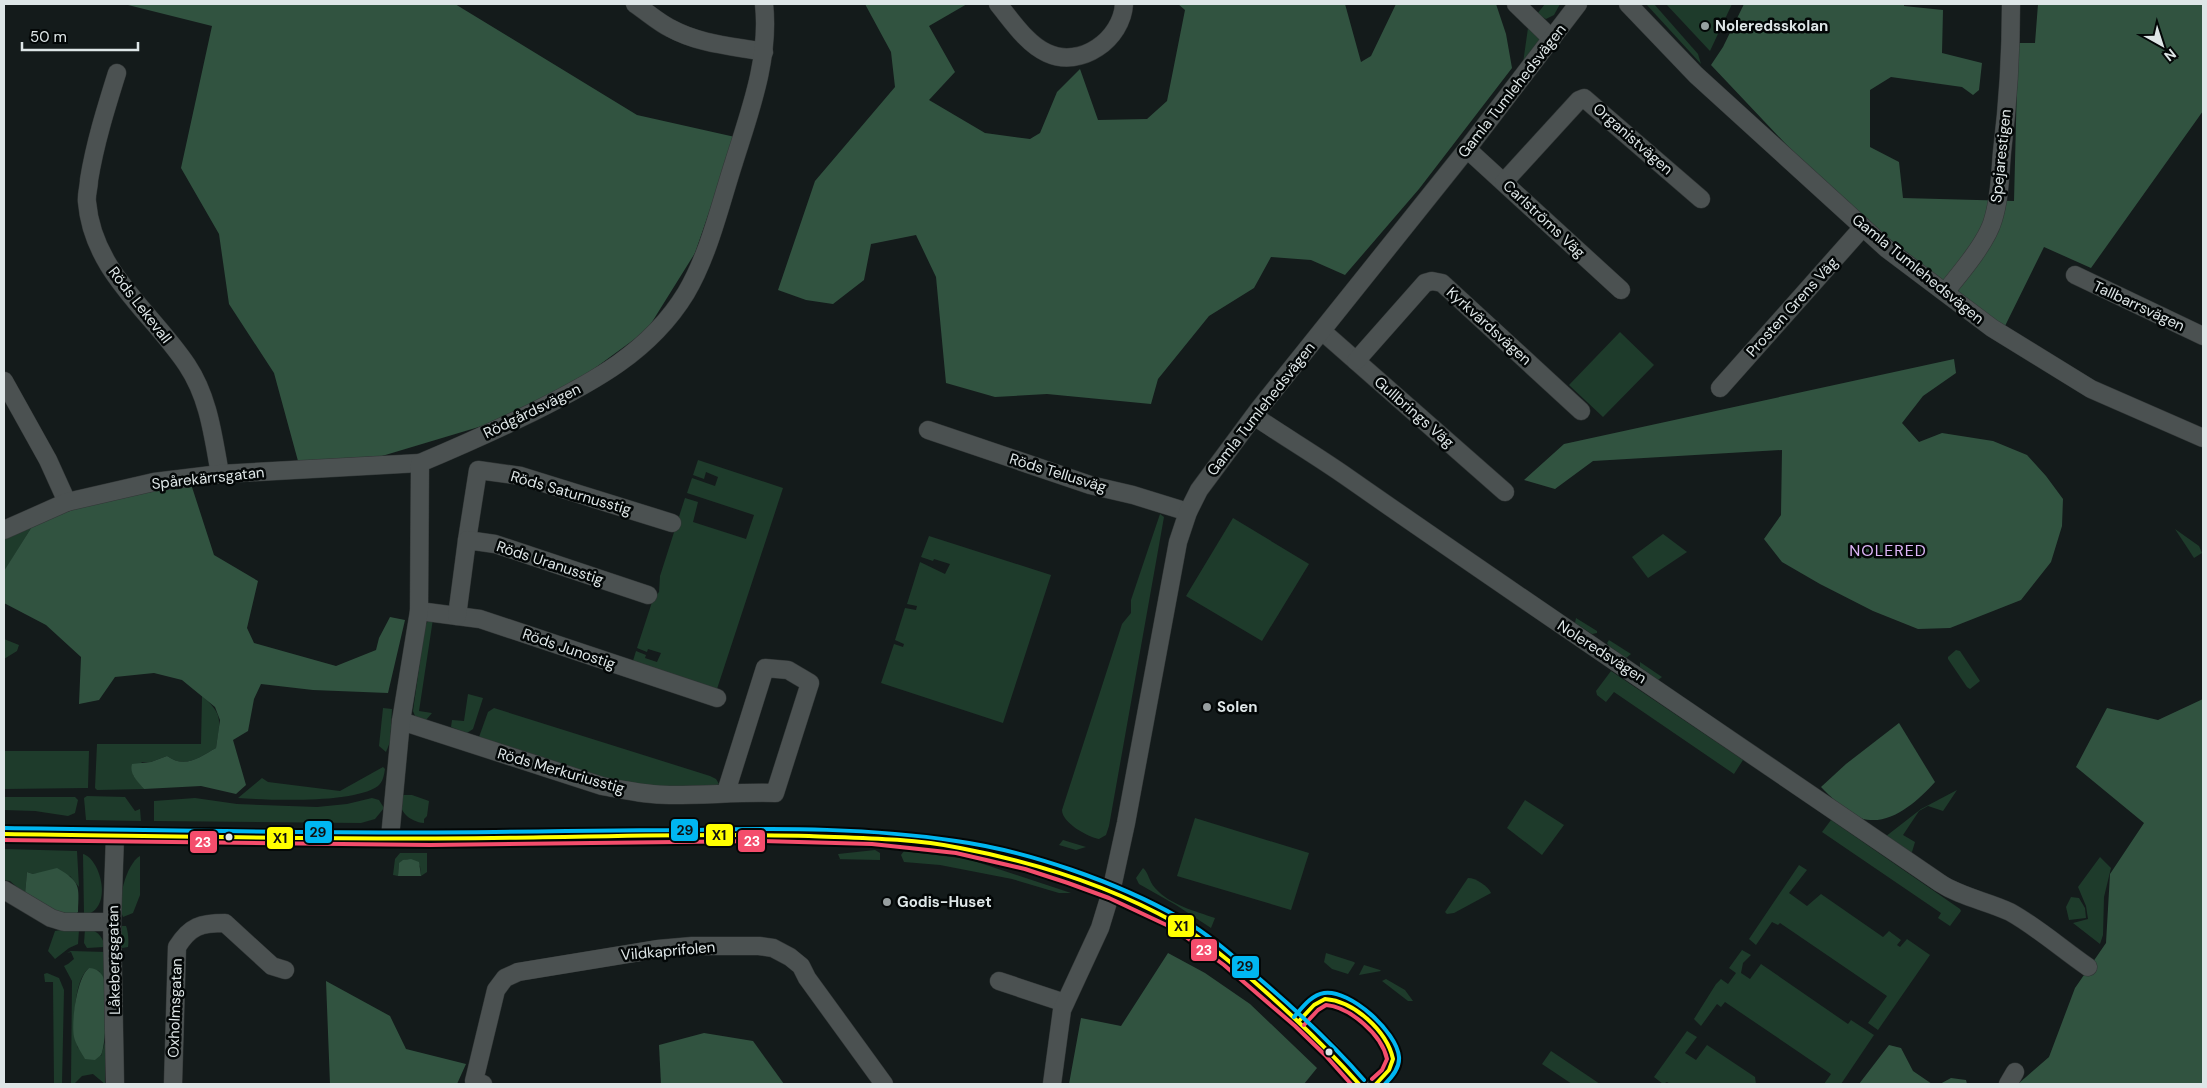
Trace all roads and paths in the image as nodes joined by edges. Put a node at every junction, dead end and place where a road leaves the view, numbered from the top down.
1 (635, 4) edge
2 (764, 4) edge
3 (998, 4) edge
4 (1124, 4) edge
5 (1516, 4) edge
6 (1578, 4) edge
7 (1628, 4) edge
8 (2011, 4) edge
9 (1552, 39) junction
10 (764, 52) junction
11 (117, 73) dead end
12 (1467, 149) junction
13 (1504, 182) junction
14 (1701, 199) dead end
15 (1863, 227) junction
16 (2075, 275) dead end
17 (1621, 290) dead end
18 (1944, 292) junction
19 (1322, 331) junction
20 (2203, 336) edge
21 (1356, 361) junction
22 (4, 381) edge
23 (1720, 388) dead end
24 (1581, 411) dead end
25 (1254, 416) junction
26 (928, 430) dead end
27 (2203, 438) edge
28 (420, 463) junction
29 (220, 474) junction
30 (1505, 492) dead end
31 (67, 502) junction
32 (1188, 512) junction
33 (672, 523) dead end
34 (4, 530) edge
35 (467, 540) junction
36 (648, 595) dead end
37 (419, 611) junction
38 (457, 616) junction
39 (717, 698) dead end
40 (401, 721) junction
41 (726, 792) junction
42 (4, 834) edge
43 (115, 836) junction
44 (390, 838) junction
45 (4, 890) edge
46 (1111, 892) junction
47 (112, 922) junction
48 (2088, 968) dead end
49 (286, 970) dead end
50 (999, 981) dead end
51 (1065, 1003) junction
52 (115, 1084) edge
53 (173, 1084) edge
54 (483, 1084) edge
55 (884, 1084) edge
56 (1052, 1084) edge
57 (1359, 1084) edge

1 - 10 street
2 - 10 street, Rödgårdsvägen
3 - 4 street
5 - 9 street
6 - 9 street, Gamla Tumlehedsvägen
7 - 15 street, Gamla Tumlehedsvägen
8 - 18 street, Spejarestigen
9 - 12 street, Gamla Tumlehedsvägen
10 - 28 street, Rödgårdsvägen
11 - 29 street, Röds Lekevall
12 - 13 street, Carlströms Väg
12 - 19 street, Gamla Tumlehedsvägen
13 - 14 street, Organistvägen
13 - 17 street, Carlströms Väg
15 - 18 street, Gamla Tumlehedsvägen
15 - 23 street, Prosten Grens Väg
16 - 20 street, Tallbarrsvägen
18 - 27 street, Gamla Tumlehedsvägen
19 - 21 street, Gullbrings Väg
19 - 25 street, Gamla Tumlehedsvägen
21 - 24 street, Kyrkvärdsvägen
21 - 30 street, Gullbrings Väg
22 - 31 street
25 - 32 street, Gamla Tumlehedsvägen
25 - 48 street, Noleredsvägen
26 - 32 street, Röds Tellusväg
28 - 29 street, Spårekärrsgatan
28 - 37 street
29 - 31 street, Spårekärrsgatan
31 - 34 street, Spårekärrsgatan
32 - 46 street, Gamla Tumlehedsvägen
33 - 35 street, Röds Saturnusstig
35 - 36 street, Röds Uranusstig
35 - 38 street
37 - 38 street, Röds Junostig
37 - 40 street
38 - 39 street, Röds Junostig
40 - 41 street, Röds Merkuriusstig
40 - 44 street
41 - 41 street, Röds Merkuriusstig
42 - 43 street
43 - 44 street
43 - 47 street, Låkebergsgatan
44 - 46 street
45 - 47 street
46 - 51 street, Gamla Tumlehedsvägen
46 - 57 street
47 - 52 street, Låkebergsgatan
49 - 53 street, Oxholmsgatan
50 - 51 street
51 - 56 street, Gamla Tumlehedsvägen
54 - 55 street, Vildkaprifolen

